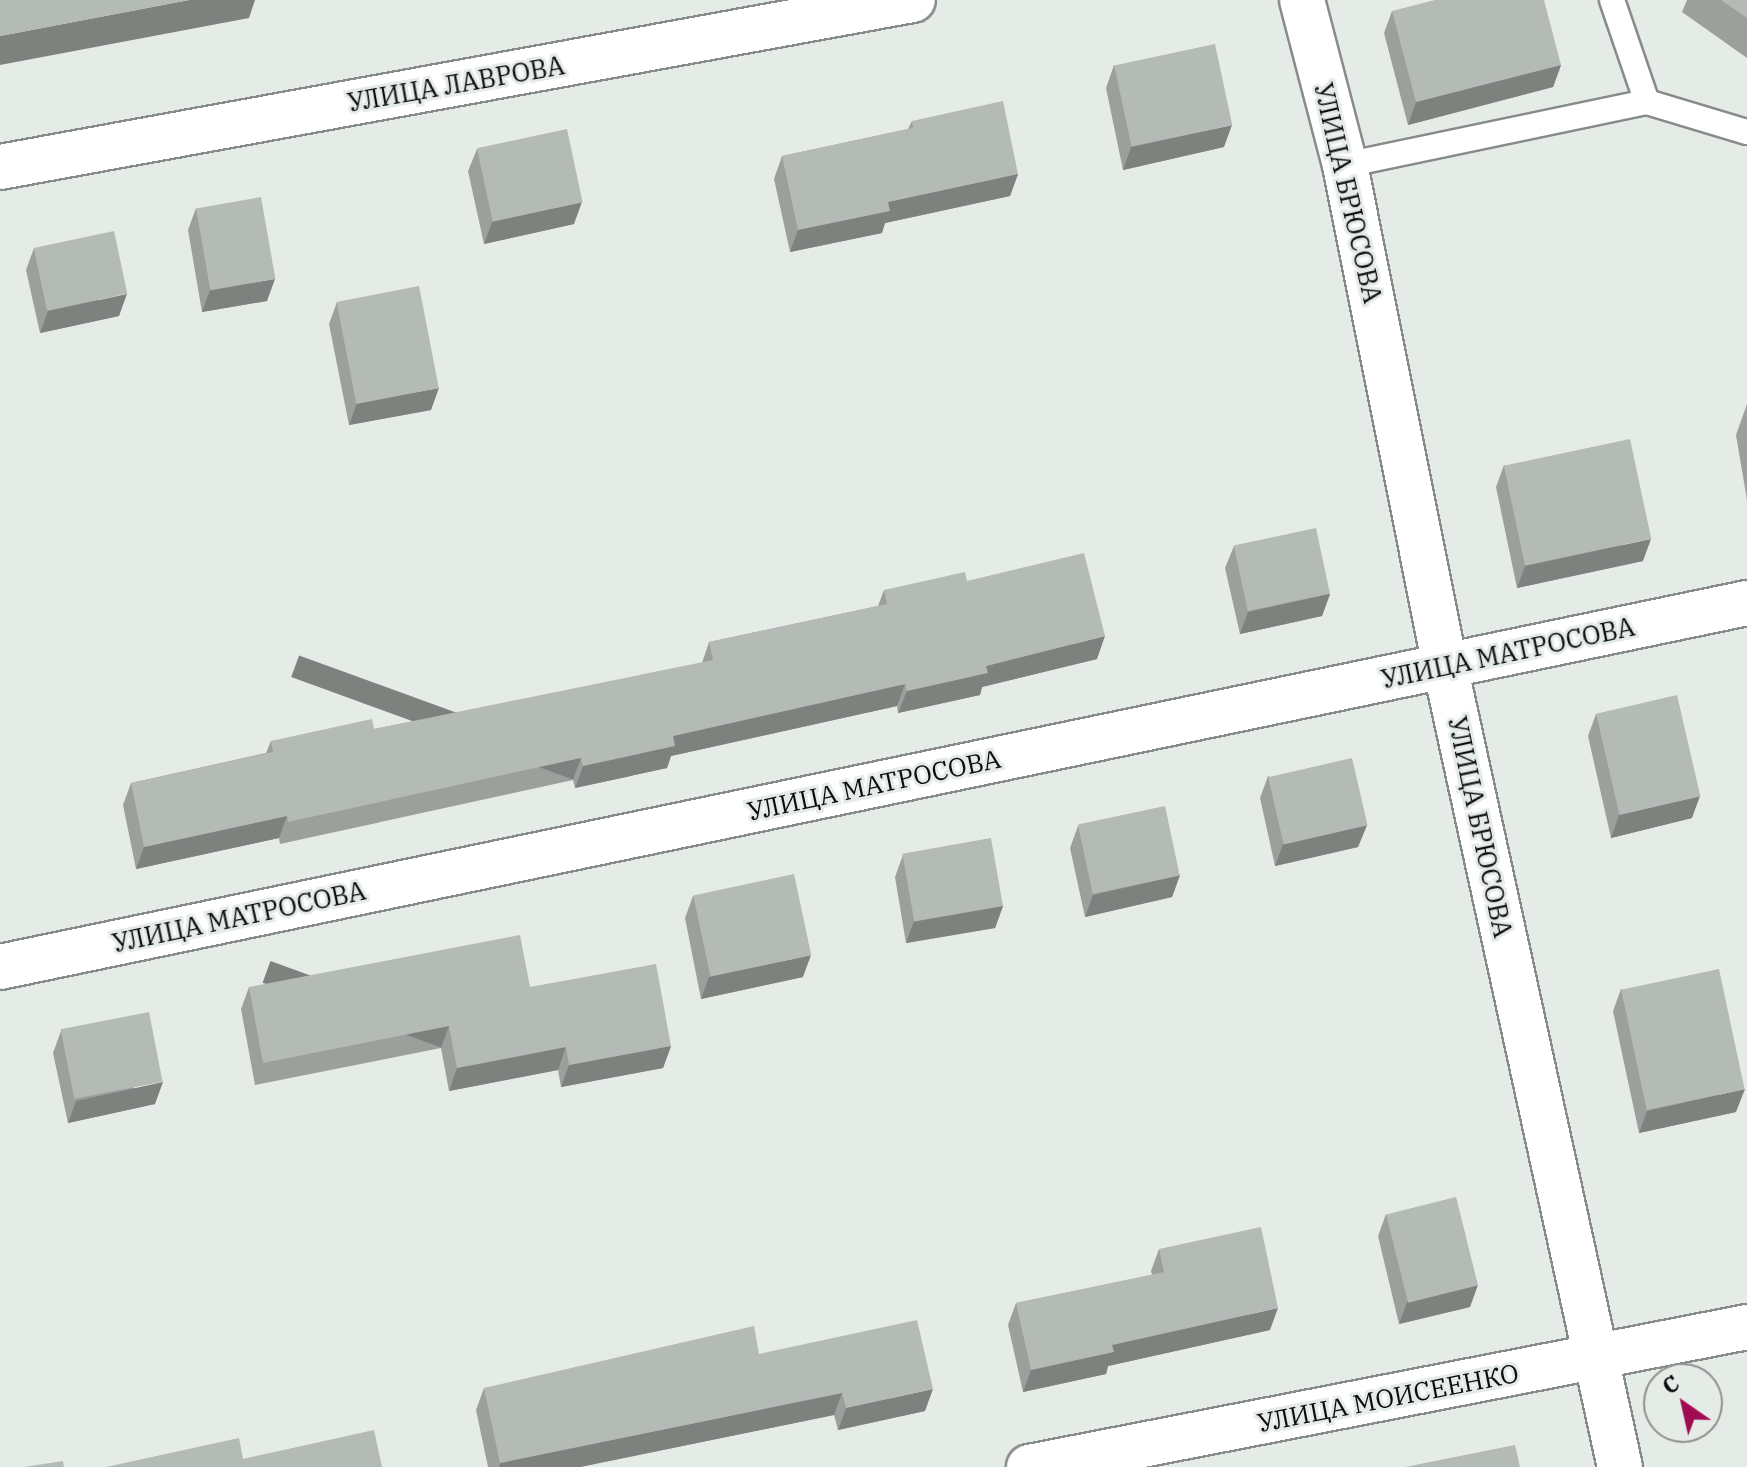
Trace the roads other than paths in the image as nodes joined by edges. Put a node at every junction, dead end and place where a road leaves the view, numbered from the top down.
1 (913, 0) edge
2 (1302, 0) edge
3 (1612, 0) edge
4 (1647, 102) junction
5 (1747, 132) edge
6 (1345, 165) junction
7 (0, 167) edge
8 (1747, 603) edge
9 (1445, 666) junction
10 (0, 967) edge
11 (1747, 1327) edge
12 (1596, 1358) junction
13 (1029, 1467) edge
14 (1620, 1467) edge

1 - 7 street, УЛИЦА ЛАВРОВА
2 - 6 street, УЛИЦА БРЮСОВА
3 - 4 lane
4 - 5 lane
4 - 6 lane
6 - 9 street, УЛИЦА БРЮСОВА
8 - 9 street, УЛИЦА МАТРОСОВА
9 - 10 street, УЛИЦА МАТРОСОВА
9 - 12 street, УЛИЦА БРЮСОВА
11 - 12 street, УЛИЦА МОИСЕЕНКО
12 - 13 street, УЛИЦА МОИСЕЕНКО
12 - 14 street, УЛИЦА БРЮСОВА

